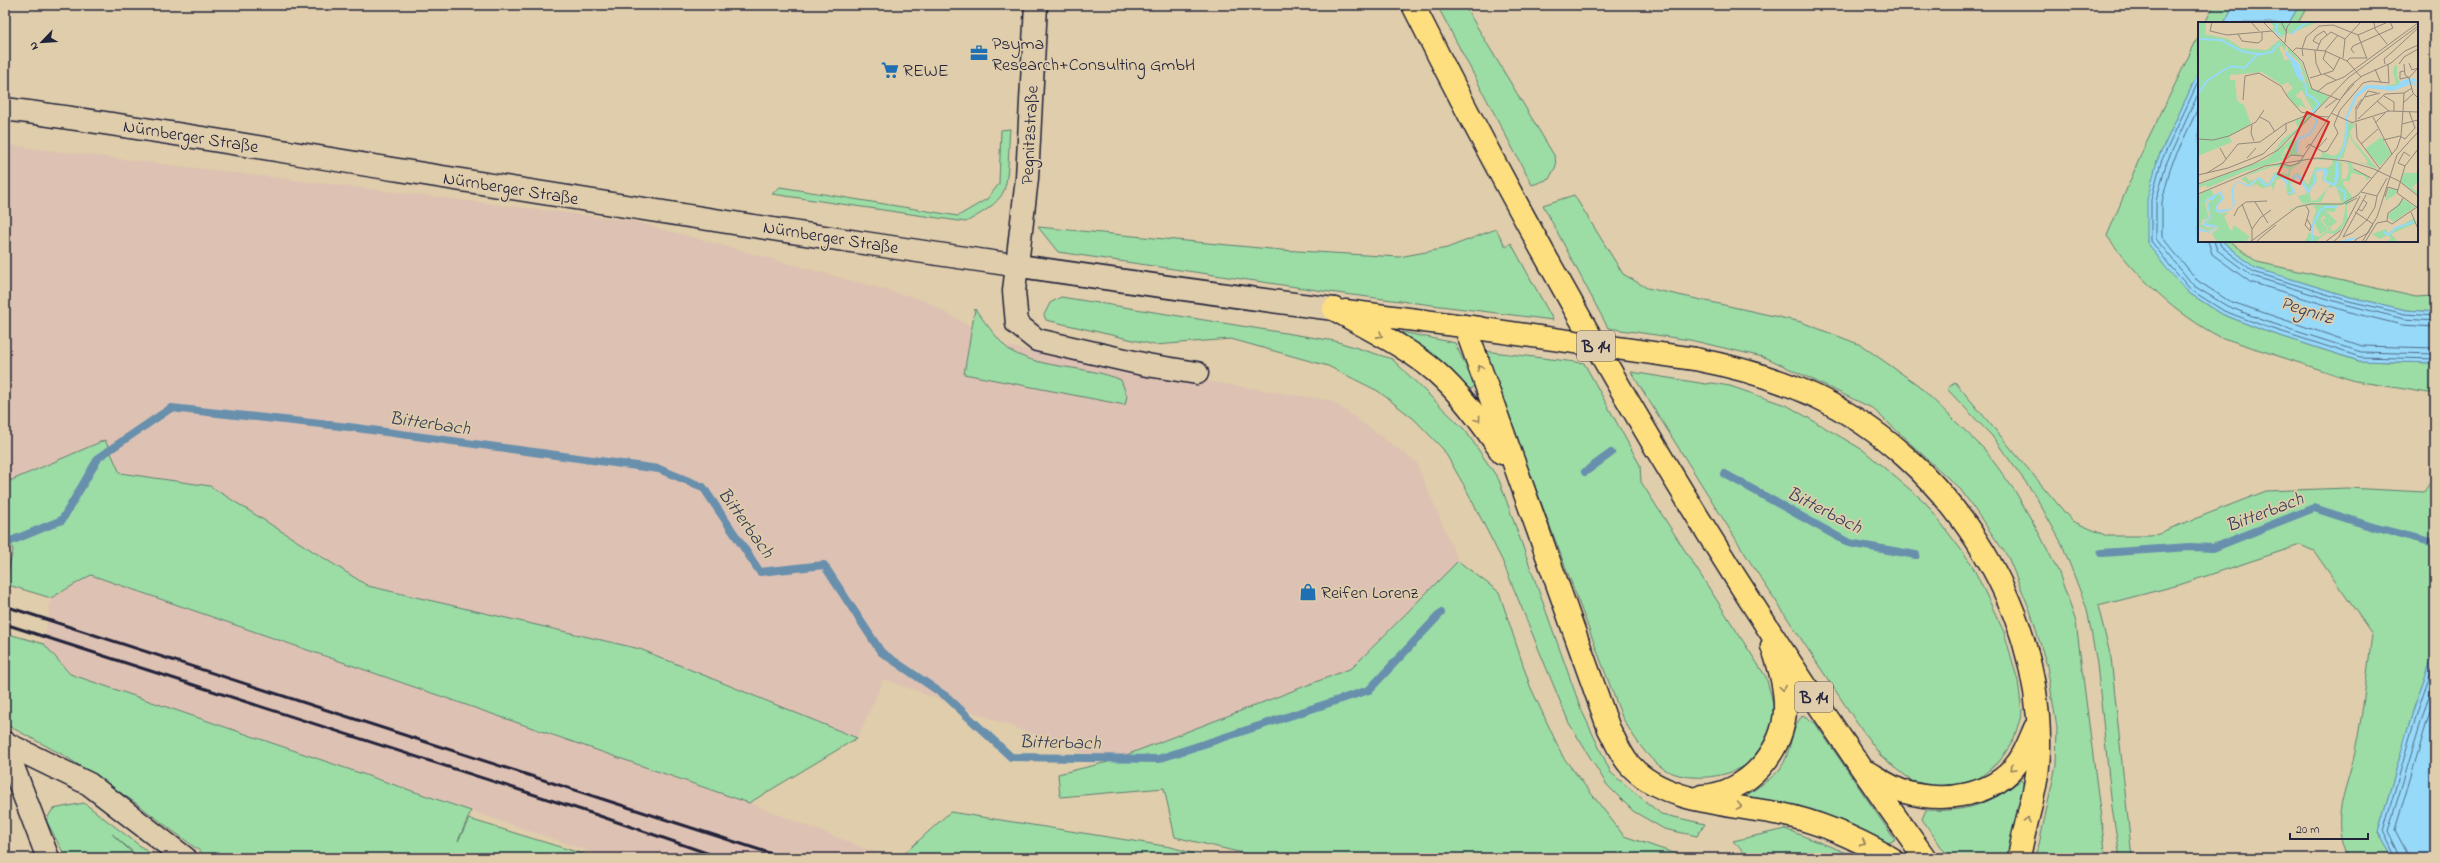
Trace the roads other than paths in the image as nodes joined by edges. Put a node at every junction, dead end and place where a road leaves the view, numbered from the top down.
1 (1036, 5) edge
2 (1413, 5) edge
3 (5, 109) edge
4 (1018, 265) junction
5 (1334, 309) junction
6 (1474, 327) junction
7 (1197, 373) dead end
8 (1521, 484) junction
9 (1765, 624) junction
10 (2038, 722) junction
11 (5, 743) edge
12 (5, 746) edge
13 (1863, 770) junction
14 (1687, 796) junction
15 (48, 858) edge
16 (185, 858) edge
17 (1891, 858) edge
18 (1925, 858) edge
19 (2019, 858) edge

1 - 4 main road, Pegnitzstraße
2 - 9 main road, B 14
3 - 4 main road, Nürnberger Straße
4 - 5 main road, Nürnberger Straße
4 - 7 main road
5 - 6 main road
5 -> 8 main road
8 -> 6 main road
6 - 10 main road, bridge
8 - 14 main road
9 - 13 main road, B 14
9 -> 14 main road
10 -> 13 main road
19 -> 10 main road
11 - 16 main road
12 - 15 main road
13 - 18 main road, B 14
14 -> 17 main road

